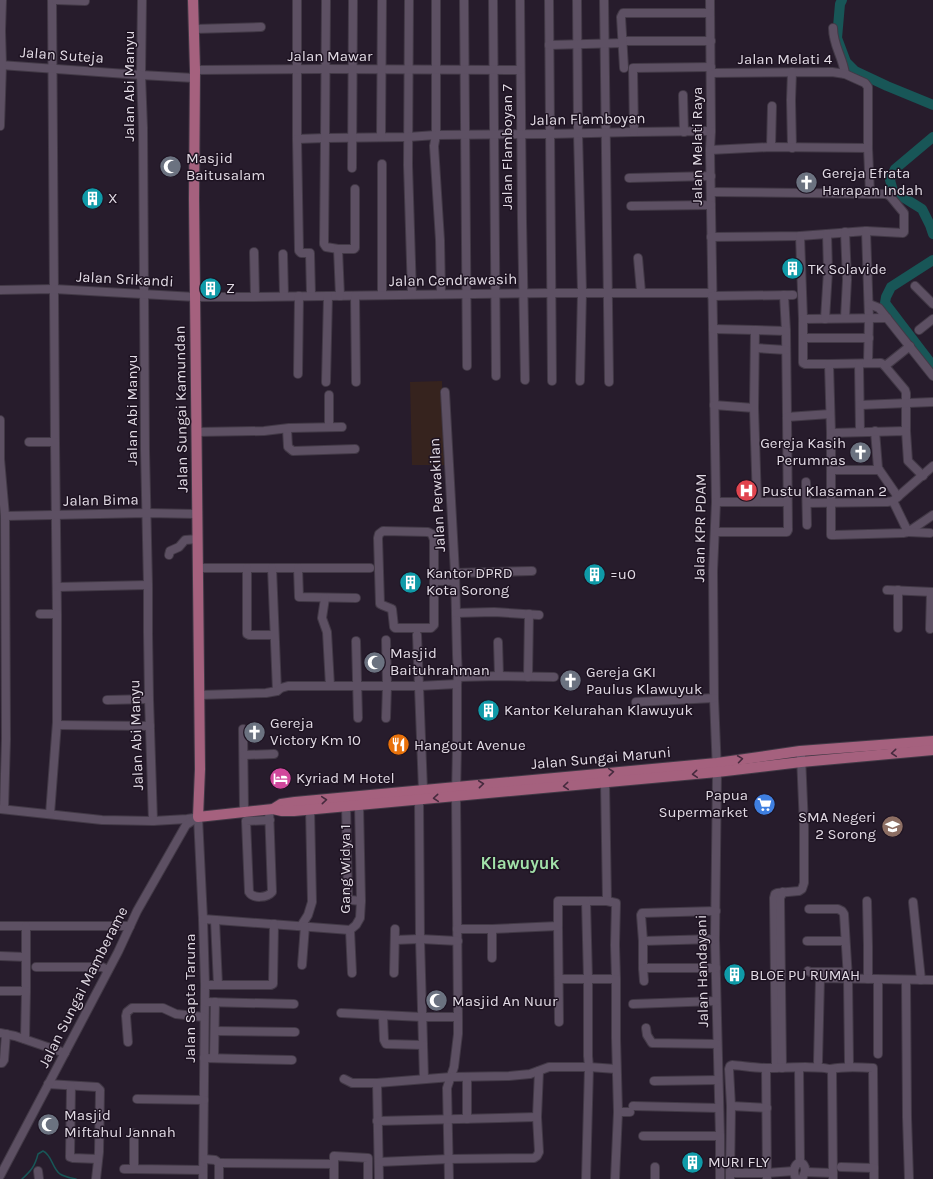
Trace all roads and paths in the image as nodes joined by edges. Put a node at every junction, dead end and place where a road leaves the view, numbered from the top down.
1 (2, 0) edge
2 (52, 0) edge
3 (56, 0) edge
4 (142, 0) edge
5 (193, 0) edge
6 (297, 0) edge
7 (353, 0) edge
8 (382, 0) edge
9 (409, 0) edge
10 (436, 0) edge
11 (464, 0) edge
12 (493, 0) edge
13 (520, 0) edge
14 (549, 0) edge
15 (577, 0) edge
16 (604, 0) edge
17 (710, 0) edge
18 (85, 1) dead end
19 (326, 1) dead end
20 (710, 13) junction
21 (261, 27) dead end
22 (832, 28) dead end
23 (194, 29) junction
24 (0, 31) edge
25 (711, 41) junction
26 (623, 42) junction
27 (577, 44) junction
28 (604, 44) junction
29 (549, 45) junction
30 (1, 65) edge
31 (52, 68) junction
32 (624, 68) dead end
33 (296, 69) junction
34 (325, 69) junction
35 (352, 70) junction
36 (381, 70) junction
37 (409, 70) junction
38 (437, 70) junction
39 (465, 70) junction
40 (520, 70) junction
41 (711, 70) junction
42 (493, 71) junction
43 (792, 72) junction
44 (195, 74) junction
45 (845, 74) junction
46 (141, 75) junction
47 (683, 95) dead end
48 (772, 106) dead end
49 (0, 126) edge
50 (711, 131) junction
51 (606, 132) junction
52 (634, 132) junction
53 (684, 132) junction
54 (578, 133) junction
55 (466, 134) junction
56 (494, 134) junction
57 (521, 134) junction
58 (550, 134) junction
59 (436, 135) junction
60 (353, 137) junction
61 (381, 137) junction
62 (408, 137) junction
63 (297, 138) junction
64 (325, 138) junction
65 (771, 147) junction
66 (792, 148) junction
67 (868, 148) junction
68 (710, 150) junction
69 (382, 164) dead end
70 (352, 168) dead end
71 (711, 176) junction
72 (629, 178) dead end
73 (355, 189) dead end
74 (711, 192) junction
75 (870, 194) junction
76 (711, 205) junction
77 (631, 206) dead end
78 (866, 231) junction
79 (845, 232) junction
80 (827, 234) junction
81 (800, 236) junction
82 (711, 237) junction
83 (338, 249) junction
84 (254, 252) dead end
85 (283, 254) dead end
86 (638, 258) dead end
87 (915, 286) dead end
88 (54, 289) junction
89 (0, 290) edge
90 (582, 292) junction
91 (641, 292) junction
92 (496, 293) junction
93 (523, 293) junction
94 (551, 293) junction
95 (608, 293) junction
96 (145, 294) junction
97 (412, 294) junction
98 (441, 294) junction
99 (468, 294) junction
100 (311, 295) junction
101 (712, 295) junction
102 (284, 296) junction
103 (299, 296) junction
104 (328, 296) junction
105 (340, 296) junction
106 (356, 296) junction
107 (382, 296) junction
108 (195, 297) junction
109 (255, 297) junction
110 (869, 304) junction
111 (933, 304) edge
112 (845, 318) junction
113 (869, 318) junction
114 (887, 318) junction
115 (803, 319) junction
116 (825, 319) junction
117 (933, 319) edge
118 (713, 329) junction
119 (755, 330) junction
120 (919, 330) dead end
121 (786, 331) junction
122 (803, 338) junction
123 (869, 338) junction
124 (910, 346) junction
125 (755, 348) junction
126 (786, 350) junction
127 (829, 364) junction
128 (859, 364) junction
129 (868, 364) junction
130 (468, 366) dead end
131 (885, 366) junction
132 (298, 374) dead end
133 (496, 376) dead end
134 (933, 376) edge
135 (526, 380) dead end
136 (552, 381) dead end
137 (580, 381) dead end
138 (326, 382) dead end
139 (356, 382) dead end
140 (609, 382) dead end
141 (445, 392) dead end
142 (329, 396) dead end
143 (906, 402) junction
144 (933, 402) edge
145 (714, 405) junction
146 (860, 405) junction
147 (754, 408) junction
148 (830, 414) junction
149 (786, 417) junction
150 (0, 420) edge
151 (329, 427) junction
152 (342, 427) dead end
153 (287, 429) junction
154 (874, 431) junction
155 (906, 431) junction
156 (196, 432) junction
157 (860, 432) junction
158 (831, 433) junction
159 (29, 442) dead end
160 (55, 442) junction
161 (355, 449) dead end
162 (933, 466) edge
163 (831, 470) junction
164 (879, 470) junction
165 (923, 476) junction
166 (806, 482) dead end
167 (896, 499) junction
168 (716, 502) junction
169 (757, 502) junction
170 (787, 502) junction
171 (807, 503) junction
172 (831, 503) junction
173 (3, 511) edge
174 (147, 513) junction
175 (197, 514) junction
176 (57, 515) junction
177 (933, 515) edge
178 (807, 525) dead end
179 (715, 532) junction
180 (908, 532) junction
181 (930, 533) dead end
182 (198, 539) junction
183 (169, 555) dead end
184 (198, 568) junction
185 (246, 568) junction
186 (272, 568) junction
187 (298, 568) junction
188 (370, 568) dead end
189 (532, 571) dead end
190 (455, 577) junction
191 (435, 581) junction
192 (148, 585) junction
193 (57, 588) junction
194 (887, 590) dead end
195 (898, 590) junction
196 (932, 592) edge
197 (325, 598) junction
198 (356, 598) dead end
199 (456, 613) junction
200 (40, 614) dead end
201 (57, 614) junction
202 (529, 614) junction
203 (540, 615) dead end
204 (898, 628) dead end
205 (930, 629) dead end
206 (274, 635) junction
207 (417, 635) dead end
208 (386, 640) dead end
209 (356, 641) dead end
210 (498, 642) dead end
211 (499, 676) junction
212 (528, 677) junction
213 (554, 678) dead end
214 (458, 681) junction
215 (330, 686) junction
216 (358, 686) junction
217 (387, 686) junction
218 (419, 686) junction
219 (277, 691) junction
220 (199, 694) junction
221 (714, 698) junction
222 (107, 700) dead end
223 (149, 700) junction
224 (636, 702) dead end
225 (358, 718) dead end
226 (386, 718) dead end
227 (57, 726) junction
228 (150, 726) junction
229 (243, 729) dead end
230 (3, 739) edge
231 (933, 741) edge
232 (933, 750) edge
233 (274, 754) dead end
234 (244, 755) junction
235 (801, 756) junction
236 (717, 767) junction
237 (605, 782) junction
238 (456, 792) junction
239 (421, 795) junction
240 (359, 805) junction
241 (346, 806) junction
242 (2, 809) edge
243 (271, 809) junction
244 (310, 809) junction
245 (244, 811) junction
246 (50, 814) junction
247 (198, 817) junction
248 (270, 820) junction
249 (153, 821) junction
250 (348, 868) junction
251 (360, 868) junction
252 (361, 901) junction
253 (586, 901) junction
254 (607, 901) junction
255 (867, 901) dead end
256 (914, 902) dead end
257 (809, 909) dead end
258 (716, 911) junction
259 (204, 919) junction
260 (215, 920) junction
261 (274, 924) junction
262 (0, 926) edge
263 (26, 926) junction
264 (130, 926) junction
265 (303, 926) junction
266 (558, 926) junction
267 (395, 929) dead end
268 (457, 929) junction
269 (492, 929) junction
270 (350, 930) junction
271 (420, 939) junction
272 (395, 940) junction
273 (715, 940) junction
274 (458, 941) junction
275 (643, 941) junction
276 (807, 941) dead end
277 (846, 941) junction
278 (0, 956) edge
279 (26, 957) junction
280 (492, 958) dead end
281 (302, 965) dead end
282 (36, 967) dead end
283 (643, 968) junction
284 (716, 968) junction
285 (108, 970) junction
286 (808, 971) dead end
287 (352, 973) dead end
288 (394, 973) dead end
289 (847, 976) junction
290 (559, 979) junction
291 (588, 979) junction
292 (616, 979) junction
293 (868, 979) junction
294 (878, 980) junction
295 (906, 980) junction
296 (921, 980) junction
297 (933, 980) edge
298 (644, 981) dead end
299 (205, 985) junction
300 (218, 985) junction
301 (0, 991) edge
302 (26, 992) junction
303 (716, 1001) junction
304 (204, 1002) junction
305 (215, 1002) junction
306 (294, 1004) dead end
307 (633, 1004) dead end
308 (341, 1013) dead end
309 (383, 1016) junction
310 (204, 1017) junction
311 (422, 1017) junction
312 (458, 1017) junction
313 (559, 1022) dead end
314 (646, 1028) dead end
315 (215, 1031) junction
316 (295, 1032) dead end
317 (3, 1034) edge
318 (25, 1039) junction
319 (128, 1042) dead end
320 (717, 1044) junction
321 (423, 1045) junction
322 (64, 1052) junction
323 (878, 1054) dead end
324 (204, 1058) junction
325 (214, 1058) junction
326 (292, 1060) dead end
327 (818, 1062) dead end
328 (850, 1062) dead end
329 (0, 1063) edge
330 (589, 1067) junction
331 (766, 1068) junction
332 (779, 1068) junction
333 (799, 1068) junction
334 (616, 1069) junction
335 (831, 1069) junction
336 (539, 1071) junction
337 (451, 1077) junction
338 (467, 1077) junction
339 (344, 1079) dead end
340 (424, 1079) junction
341 (718, 1080) junction
342 (654, 1081) dead end
343 (377, 1083) junction
344 (48, 1084) junction
345 (71, 1086) junction
346 (137, 1099) dead end
347 (204, 1100) junction
348 (731, 1106) junction
349 (719, 1108) junction
350 (767, 1108) junction
351 (618, 1112) junction
352 (537, 1117) junction
353 (467, 1119) junction
354 (448, 1120) junction
355 (377, 1121) junction
356 (134, 1133) dead end
357 (643, 1136) dead end
358 (720, 1136) junction
359 (98, 1159) junction
360 (204, 1159) junction
361 (449, 1159) junction
362 (379, 1162) junction
363 (800, 1162) junction
364 (219, 1163) junction
365 (334, 1164) junction
366 (655, 1167) dead end
367 (841, 1167) dead end
368 (874, 1168) junction
369 (124, 1169) dead end
370 (134, 1169) junction
371 (156, 1169) junction
372 (203, 1170) junction
373 (795, 1175) edge
374 (803, 1175) edge
375 (0, 1176) edge
376 (730, 1176) edge
377 (767, 1176) edge
378 (833, 1176) edge
379 (96, 1179) edge
380 (157, 1179) edge
381 (203, 1179) edge
382 (219, 1179) edge
383 (334, 1179) edge
384 (368, 1179) edge
385 (380, 1179) edge
386 (449, 1179) edge
387 (586, 1179) edge
388 (615, 1179) edge
389 (655, 1179) edge
390 (720, 1179) edge
391 (874, 1179) edge
392 (909, 1179) edge

1 - 24 street
2 - 31 street
3 - 18 street
4 - 46 street, Jalan Abi Manyu
5 - 23 main road, Jalan Sungai Kamundan
6 - 33 street
7 - 35 street
8 - 36 street
9 - 37 street
10 - 38 street
11 - 39 street
12 - 42 street
13 - 40 street, Jalan Flamboyan 7
14 - 29 street
15 - 27 street
16 - 28 street
17 - 20 street, Jalan Melati Raya
19 - 34 street
20 - 25 street, Jalan Melati Raya
20 - 26 street
21 - 23 street
22 - 45 street
23 - 44 main road, Jalan Sungai Kamundan
24 - 30 street
25 - 26 street
25 - 41 street, Jalan Melati Raya
26 - 28 street
26 - 32 street
27 - 28 street
27 - 29 street
27 - 54 street
28 - 51 street
29 - 58 street
30 - 31 street, Jalan Suteja
30 - 49 street
31 - 46 street, Jalan Suteja
31 - 88 street
33 - 34 street, Jalan Mawar
33 - 44 street, Jalan Mawar
33 - 63 street
34 - 35 street, Jalan Mawar
34 - 64 street
35 - 36 street, Jalan Mawar
35 - 60 street
36 - 37 street, Jalan Mawar
36 - 61 street
37 - 38 street, Jalan Mawar
37 - 62 street
38 - 39 street, Jalan Mawar
38 - 59 street
39 - 42 street, Jalan Mawar
39 - 55 street
40 - 42 street, Jalan Mawar
40 - 57 street, Jalan Flamboyan 7
41 - 43 street, Jalan Melati 4
41 - 50 street, Jalan Melati Raya
41 - 52 street, Jalan Melati 4
42 - 56 street
43 - 45 street, Jalan Melati 4
43 - 66 street
44 - 46 street, Jalan Suteja
44 - 108 main road, Jalan Sungai Kamundan
45 - 67 street, Jalan Melati 4
46 - 96 street, Jalan Abi Manyu
47 - 53 street
48 - 65 street
50 - 53 street, Jalan Flamboyan
50 - 68 street, Jalan Melati Raya
51 - 52 street, Jalan Flamboyan
51 - 54 street, Jalan Flamboyan
51 - 95 street
52 - 53 street, Jalan Flamboyan
54 - 58 street, Jalan Flamboyan
54 - 90 street
55 - 56 street, Jalan Flamboyan
55 - 59 street, Jalan Flamboyan
55 - 99 street
56 - 57 street, Jalan Flamboyan
56 - 92 street
57 - 58 street, Jalan Flamboyan
57 - 93 street, Jalan Flamboyan 7
58 - 94 street
59 - 62 street, Jalan Flamboyan
59 - 98 street
60 - 61 street, Jalan Flamboyan
60 - 64 street, Jalan Flamboyan
60 - 70 street
61 - 62 street, Jalan Flamboyan
62 - 97 street
63 - 64 street, Jalan Flamboyan
63 - 100 street
64 - 83 street
65 - 66 street
65 - 68 street
66 - 67 street
67 - 75 street, Jalan Melati 4
68 - 71 street, Jalan Melati Raya
69 - 107 street
71 - 72 street
71 - 74 street, Jalan Melati Raya
73 - 83 street
74 - 75 street
74 - 76 street, Jalan Melati Raya
75 - 78 street
76 - 77 street
76 - 82 street, Jalan Melati Raya
78 - 79 street
78 - 110 street
79 - 80 street
79 - 112 street
80 - 81 street
80 - 116 street
81 - 82 street
81 - 115 street
82 - 101 street, Jalan Melati Raya
83 - 105 street
84 - 109 street
85 - 102 street
86 - 91 street
87 - 111 street
88 - 89 street, Jalan Srikandi
88 - 96 street, Jalan Srikandi
88 - 160 street
90 - 94 street, Jalan Cendrawasih
90 - 95 street, Jalan Cendrawasih
90 - 137 street
91 - 95 street, Jalan Cendrawasih
91 - 101 street, Jalan Cendrawasih
92 - 93 street, Jalan Cendrawasih
92 - 99 street, Jalan Cendrawasih
92 - 133 street
93 - 94 street, Jalan Cendrawasih
93 - 135 street, Jalan Flamboyan 7
94 - 136 street
95 - 140 street
96 - 108 street, Jalan Srikandi
96 - 174 street, Jalan Abi Manyu
97 - 98 street, Jalan Cendrawasih
97 - 107 street, Jalan Cendrawasih
98 - 99 street, Jalan Cendrawasih
99 - 130 street
100 - 103 street, Jalan Cendrawasih
100 - 104 street, Jalan Cendrawasih
101 - 118 street, Jalan KPR PDAM
101 - 121 street, Jalan Cendrawasih
102 - 103 street, Jalan Cendrawasih
102 - 109 street, Jalan Cendrawasih
103 - 132 street
104 - 105 street, Jalan Cendrawasih
104 - 138 street
105 - 106 street, Jalan Cendrawasih
106 - 107 street, Jalan Cendrawasih
106 - 139 street
108 - 109 street, Jalan Cendrawasih
108 - 156 main road, Jalan Sungai Kamundan
110 - 113 street
110 - 114 street
112 - 113 street
112 - 116 street
113 - 114 street
113 - 123 street
114 - 124 street
115 - 116 street
115 - 122 street
117 - 120 street
118 - 119 street
118 - 145 street, Jalan KPR PDAM
119 - 121 street
119 - 125 street
121 - 126 street
122 - 123 street
122 - 127 street
123 - 129 street
124 - 131 street
124 - 134 street
125 - 126 street
125 - 147 street
126 - 149 street
127 - 128 street
127 - 148 street
128 - 129 street
128 - 146 street
129 - 131 street
131 - 143 street
141 - 190 street, Jalan Perwakilan
142 - 151 street
143 - 144 street
143 - 146 street
143 - 155 street
145 - 147 street
145 - 168 street, Jalan KPR PDAM
146 - 157 street
147 - 169 street
148 - 149 street
148 - 158 street
149 - 170 street
150 - 173 street
151 - 152 street
151 - 153 street
153 - 156 street
153 - 161 street
154 - 155 street
154 - 157 street
154 - 164 street
155 - 165 street
156 - 175 main road, Jalan Sungai Kamundan
157 - 158 street
158 - 163 street
159 - 160 street
160 - 176 street
162 - 165 street
163 - 164 street
163 - 172 street
164 - 167 street
165 - 167 street
166 - 171 street
167 - 172 street
167 - 180 street
168 - 169 street
168 - 179 street, Jalan KPR PDAM
169 - 170 street
170 - 179 street
171 - 172 street
171 - 178 street
172 - 180 street
173 - 176 street, Jalan Bima
173 - 230 street
174 - 175 street, Jalan Bima
174 - 176 street, Jalan Bima
174 - 192 street, Jalan Abi Manyu
175 - 182 main road, Jalan Sungai Kamundan
176 - 193 street
177 - 180 street
179 - 221 street, Jalan KPR PDAM
180 - 181 street
182 - 183 street
182 - 184 main road, Jalan Sungai Kamundan
184 - 185 street
184 - 220 main road, Jalan Sungai Kamundan
185 - 186 street
185 - 206 street
186 - 187 street
186 - 206 street
187 - 188 street
187 - 197 street
189 - 190 street
190 - 191 street
190 - 199 street, Jalan Perwakilan
191 - 191 street
192 - 193 street
192 - 223 street, Jalan Abi Manyu
193 - 201 street
194 - 195 street
195 - 196 street
195 - 204 street
196 - 205 street
197 - 198 street
197 - 215 street
199 - 202 street
199 - 214 street, Jalan Perwakilan
200 - 201 street
201 - 227 street
202 - 203 street
202 - 212 street
206 - 219 street
207 - 218 street
208 - 217 street
209 - 216 street
210 - 211 street
211 - 212 street
211 - 214 street
212 - 213 street
214 - 218 street
214 - 238 street, Jalan Perwakilan
215 - 216 street
215 - 219 street
216 - 217 street
216 - 225 street
217 - 218 street
217 - 226 street
218 - 239 street
219 - 220 street
220 - 247 main road, Jalan Sungai Kamundan
221 - 224 street
221 - 236 street, Jalan KPR PDAM
222 - 223 street
223 - 228 street, Jalan Abi Manyu
227 - 228 street
227 - 246 street
228 - 249 street, Jalan Abi Manyu
229 - 234 street
230 - 242 street
231 - 235 main road, Jalan Sungai Maruni
232 -> 235 main road, Jalan Sungai Maruni
233 - 234 street
234 - 245 street
235 - 236 main road, Jalan Sungai Maruni
235 - 332 street
236 -> 237 main road, Jalan Sungai Maruni
238 -> 236 main road, Jalan Sungai Maruni
236 - 258 street, Jalan Handayani
237 -> 238 main road, Jalan Sungai Maruni
237 - 254 street
238 - 239 main road, Jalan Sungai Maruni
238 - 268 street, Jalan Perwakilan
239 - 240 main road, Jalan Sungai Maruni
243 -> 239 main road, Jalan Sungai Maruni
239 - 271 street
240 - 241 main road, Jalan Sungai Maruni
240 - 251 street, Gang Widya 1
241 - 244 main road, Jalan Sungai Maruni
241 - 250 street
242 - 246 street, Jalan Sungai Maruni
243 - 244 main road, Jalan Sungai Maruni
243 - 245 main road, Jalan Sungai Maruni
243 - 248 street
244 - 265 street
245 - 247 main road, Jalan Sungai Maruni
246 - 249 street, Jalan Sungai Maruni
247 - 249 street, Jalan Sungai Maruni
247 - 259 street, Jalan Sapta Taruna
247 - 264 street, Jalan Sungai Mamberame
248 - 248 street
250 - 251 street
250 - 252 street
251 - 252 street, Gang Widya 1
252 - 270 street, Gang Widya 1
253 - 254 street
253 - 266 street
253 - 291 street
254 - 292 street
255 - 293 street
256 - 296 street
257 - 277 street
258 - 273 street, Jalan Handayani
258 - 275 street
259 - 260 street
259 - 299 street, Jalan Sapta Taruna
260 - 261 street
260 - 300 street
261 - 265 street
261 - 300 street
262 - 263 street
263 - 264 street
263 - 279 street
264 - 285 street, Jalan Sungai Mamberame
265 - 270 street
265 - 281 street
266 - 269 street
266 - 290 street
267 - 272 street
268 - 269 street
268 - 274 street, Jalan Perwakilan
269 - 280 street
270 - 287 street
271 - 272 street
271 - 274 street
271 - 311 street
272 - 288 street
273 - 275 street
273 - 284 street, Jalan Handayani
274 - 312 street, Jalan Perwakilan
275 - 283 street
276 - 277 street
277 - 289 street
278 - 279 street
279 - 302 street
282 - 285 street
283 - 284 street
283 - 298 street
284 - 303 street, Jalan Handayani
285 - 322 street, Jalan Sungai Mamberame
286 - 289 street
289 - 293 street
289 - 327 street
289 - 328 street
290 - 291 street
290 - 313 street
291 - 292 street
291 - 330 street
292 - 334 street
293 - 294 street
294 - 295 street
294 - 323 street
295 - 296 street
295 - 392 street
296 - 297 street
299 - 300 street
299 - 304 street, Jalan Sapta Taruna
301 - 302 street
302 - 318 street
303 - 307 street
303 - 320 street, Jalan Handayani
304 - 305 street
304 - 310 street, Jalan Sapta Taruna
305 - 306 street
305 - 315 street
308 - 309 street
309 - 311 street
309 - 321 street
310 - 319 street
310 - 324 street, Jalan Sapta Taruna
311 - 312 street
311 - 321 street
312 - 337 street, Jalan Perwakilan
314 - 320 street
315 - 316 street
315 - 325 street
317 - 318 street
317 - 329 street
318 - 322 street
320 - 341 street, Jalan Handayani
321 - 340 street
322 - 344 street, Jalan Sungai Mamberame
324 - 325 street
324 - 347 street, Jalan Sapta Taruna
325 - 326 street
330 - 334 street
330 - 336 street
330 - 387 street
331 - 332 street
331 - 348 street
331 - 350 street
332 - 333 street
333 - 335 street
333 - 363 street
334 - 351 street
335 - 368 street
335 - 378 street
336 - 338 street
336 - 352 street
337 - 338 street
337 - 340 street
337 - 354 street, Jalan Perwakilan
338 - 353 street
339 - 343 street
340 - 343 street
341 - 342 street
341 - 349 street, Jalan Handayani
343 - 355 street
344 - 345 street
344 - 375 street, Jalan Sungai Mamberame
345 - 359 street
345 - 359 street
346 - 347 street
347 - 360 street, Jalan Sapta Taruna
348 - 350 street
348 - 376 street
349 - 351 street
349 - 358 street, Jalan Handayani
350 - 377 street
351 - 388 street
352 - 353 street
352 - 361 street
353 - 354 street
354 - 355 street
354 - 361 street, Jalan Perwakilan
355 - 362 street
356 - 370 street
357 - 358 street
358 - 390 street, Jalan Handayani
359 - 379 street
360 - 364 street
360 - 372 street, Jalan Sapta Taruna
361 - 362 street
361 - 386 street, Jalan Perwakilan
362 - 385 street
363 - 373 street
363 - 374 street
364 - 365 street
364 - 382 street
365 - 383 street
365 - 384 street
366 - 389 street
367 - 368 street
368 - 391 street
369 - 370 street
370 - 371 street
371 - 372 street
371 - 380 street
372 - 381 street, Jalan Sapta Taruna
373 - 377 street
374 - 378 street
376 - 377 street

